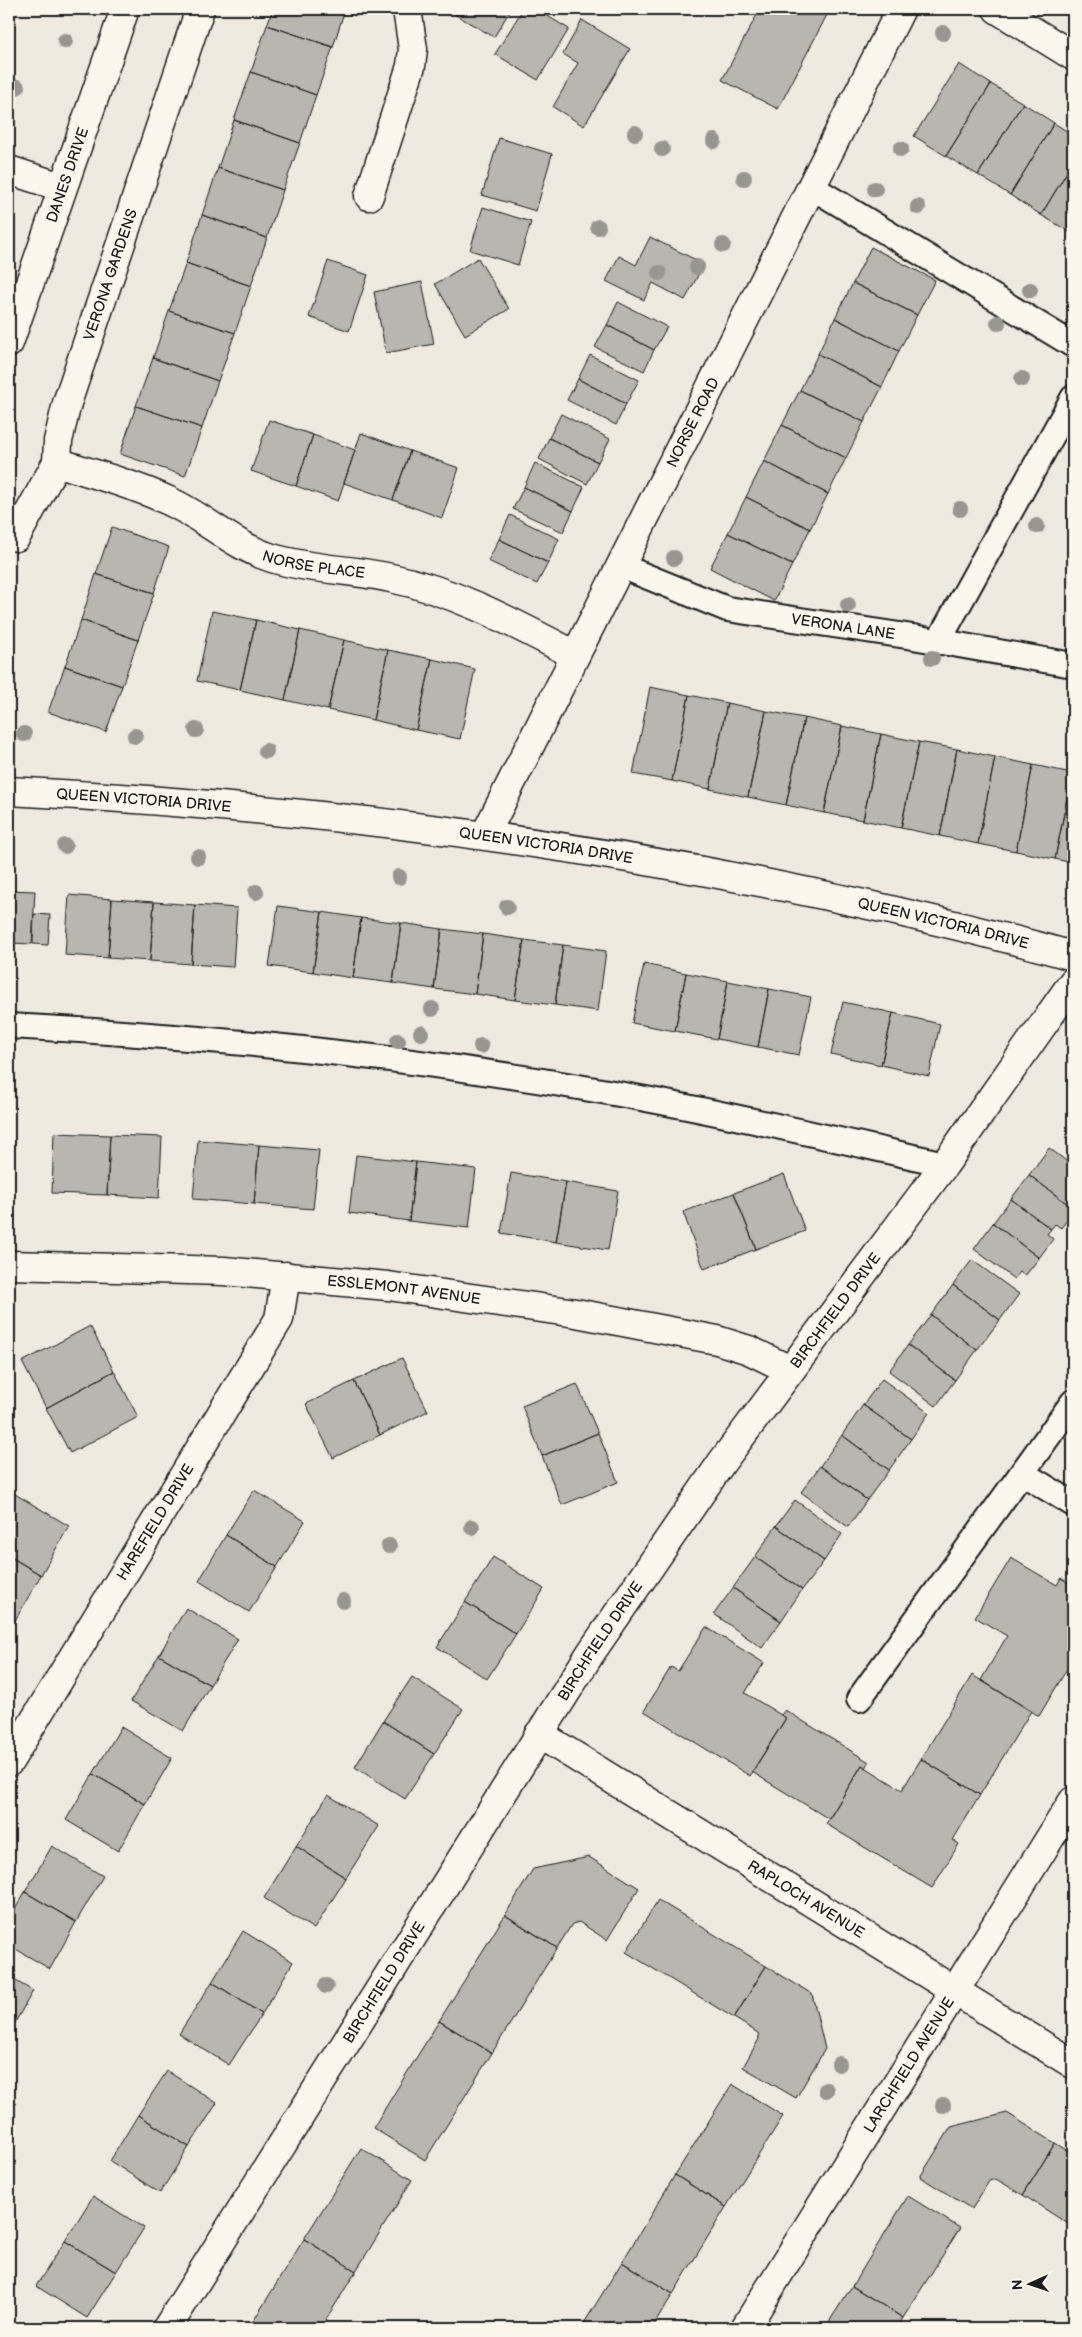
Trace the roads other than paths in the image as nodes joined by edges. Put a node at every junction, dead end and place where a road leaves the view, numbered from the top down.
1 (125, 9) edge
2 (200, 9) edge
3 (408, 9) edge
4 (901, 9) edge
5 (997, 9) edge
6 (1073, 56) edge
7 (9, 170) edge
8 (810, 186) junction
9 (61, 187) junction
10 (369, 196) dead end
11 (9, 343) edge
12 (1073, 345) edge
13 (1073, 398) edge
14 (56, 462) junction
15 (16, 537) dead end
16 (620, 566) junction
17 (938, 642) junction
18 (575, 655) junction
19 (1073, 665) edge
20 (9, 791) edge
21 (485, 835) junction
22 (1073, 956) edge
23 (1073, 982) edge
24 (9, 1026) edge
25 (945, 1164) junction
26 (9, 1265) edge
27 (286, 1276) junction
28 (790, 1370) junction
29 (1073, 1402) edge
30 (1022, 1473) junction
31 (1073, 1504) edge
32 (859, 1699) dead end
33 (539, 1734) junction
34 (9, 1762) edge
35 (1073, 1801) edge
36 (956, 1990) junction
37 (1073, 2064) edge
38 (167, 2328) edge
39 (745, 2328) edge

1 - 9 street, DANES DRIVE
2 - 14 street, VERONA GARDENS
3 - 10 street
4 - 8 street, NORSE ROAD
5 - 6 street
7 - 9 street
8 - 12 lane
8 - 16 street, NORSE ROAD
9 - 11 street, DANES DRIVE
13 - 17 lane
14 - 15 street, VERONA GARDENS
14 - 18 street, NORSE PLACE
16 - 17 lane, VERONA LANE
16 - 18 street, NORSE ROAD
17 - 19 lane, VERONA LANE
18 - 21 street, NORSE ROAD
20 - 21 street, QUEEN VICTORIA DRIVE
21 - 22 street, QUEEN VICTORIA DRIVE
23 - 25 street, BIRCHFIELD DRIVE
24 - 25 lane
25 - 28 street, BIRCHFIELD DRIVE
26 - 27 street, ESSLEMONT AVENUE
27 - 28 street, ESSLEMONT AVENUE
27 - 34 street, HAREFIELD DRIVE
28 - 33 street, BIRCHFIELD DRIVE
29 - 30 lane
30 - 31 lane
30 - 32 lane
33 - 36 street, RAPLOCH AVENUE
33 - 38 street, BIRCHFIELD DRIVE
35 - 36 street, LARCHFIELD AVENUE
36 - 37 street, RAPLOCH AVENUE
36 - 39 street, LARCHFIELD AVENUE

